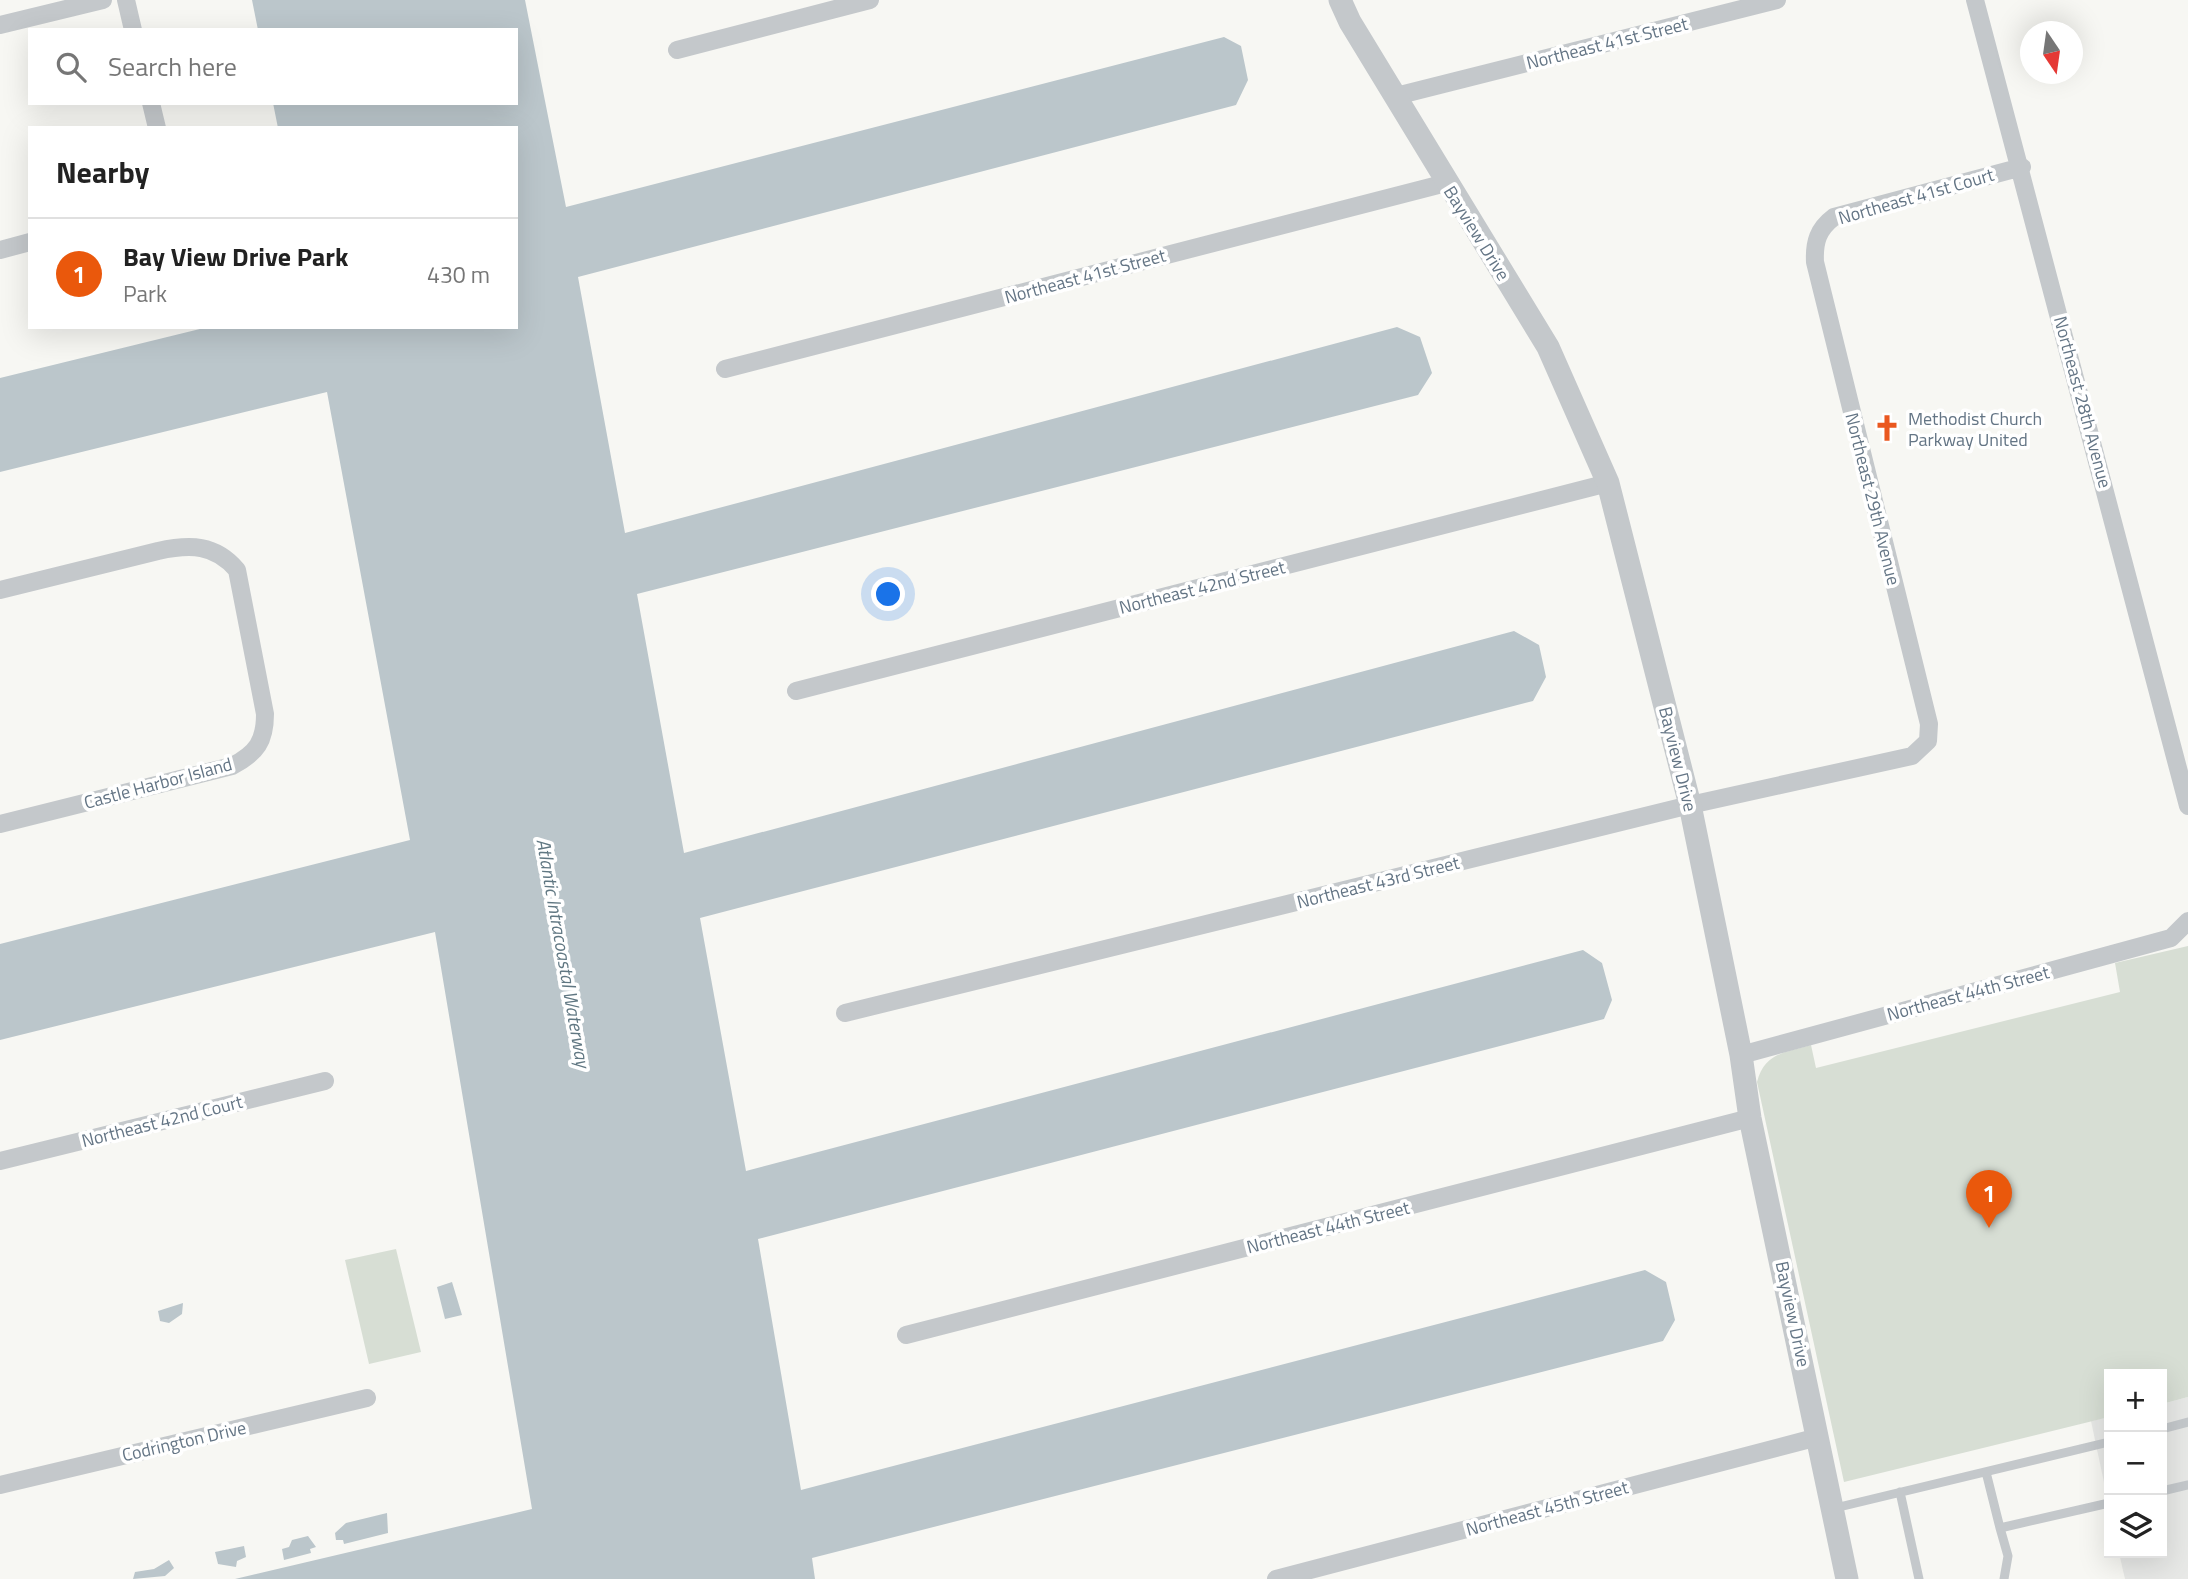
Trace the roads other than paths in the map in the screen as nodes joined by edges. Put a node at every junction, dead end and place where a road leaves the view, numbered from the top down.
1 (103, 0) edge
2 (126, 0) edge
3 (870, 0) edge
4 (1340, 0) edge
5 (1777, 0) edge
6 (1975, 0) edge
7 (0, 25) edge
8 (133, 28) edge
9 (677, 50) dead end
10 (1396, 96) junction
11 (151, 105) edge
12 (156, 126) edge
13 (2022, 167) junction
14 (1446, 183) junction
15 (1817, 236) joint
16 (28, 243) edge
17 (0, 250) edge
18 (725, 369) dead end
19 (1608, 483) junction
20 (0, 590) edge
21 (796, 691) dead end
22 (1912, 756) joint
23 (1690, 805) junction
24 (2188, 806) edge
25 (0, 824) edge
26 (2188, 921) edge
27 (845, 1013) dead end
28 (1741, 1055) junction
29 (325, 1081) dead end
30 (1751, 1118) junction
31 (0, 1161) edge
32 (906, 1335) dead end
33 (367, 1398) dead end
34 (2188, 1422) edge
35 (2167, 1428) edge
36 (1818, 1437) junction
37 (2104, 1443) edge
38 (1986, 1472) junction
39 (0, 1485) edge
40 (2188, 1485) edge
41 (2167, 1490) edge
42 (1900, 1492) junction
43 (2104, 1504) edge
44 (1833, 1509) junction
45 (2000, 1528) junction
46 (1276, 1579) edge
47 (1847, 1579) edge
48 (1919, 1579) edge
49 (2004, 1579) edge

1 - 7 street
2 - 8 street
3 - 9 street
4 - 10 street, Bayview Drive
5 - 10 street, Northeast 41st Street
6 - 13 street, Northeast 28th Avenue
10 - 14 street, Bayview Drive
11 - 12 street
13 - 15 street, Northeast 41st Court
13 - 24 street, Northeast 28th Avenue
14 - 18 street, Northeast 41st Street
14 - 19 street, Bayview Drive
15 - 22 street, Northeast 29th Avenue
16 - 17 street
19 - 21 street, Northeast 42nd Street
19 - 23 street, Bayview Drive
20 - 25 street, Castle Harbor Island
22 - 23 street, Northeast 43rd Street
23 - 27 street, Northeast 43rd Street
23 - 28 street, Bayview Drive
26 - 28 street, Northeast 44th Street
28 - 30 street, Bayview Drive
29 - 31 street, Northeast 42nd Court
30 - 32 street, Northeast 44th Street
30 - 36 street, Bayview Drive
33 - 39 street, Codrington Drive
34 - 35 lane
36 - 44 street, Bayview Drive
36 - 46 street, Northeast 45th Street
37 - 38 lane
38 - 42 lane
38 - 45 lane
40 - 41 lane
42 - 44 lane
42 - 48 lane
43 - 45 lane
44 - 47 street, Bayview Drive
45 - 49 lane

